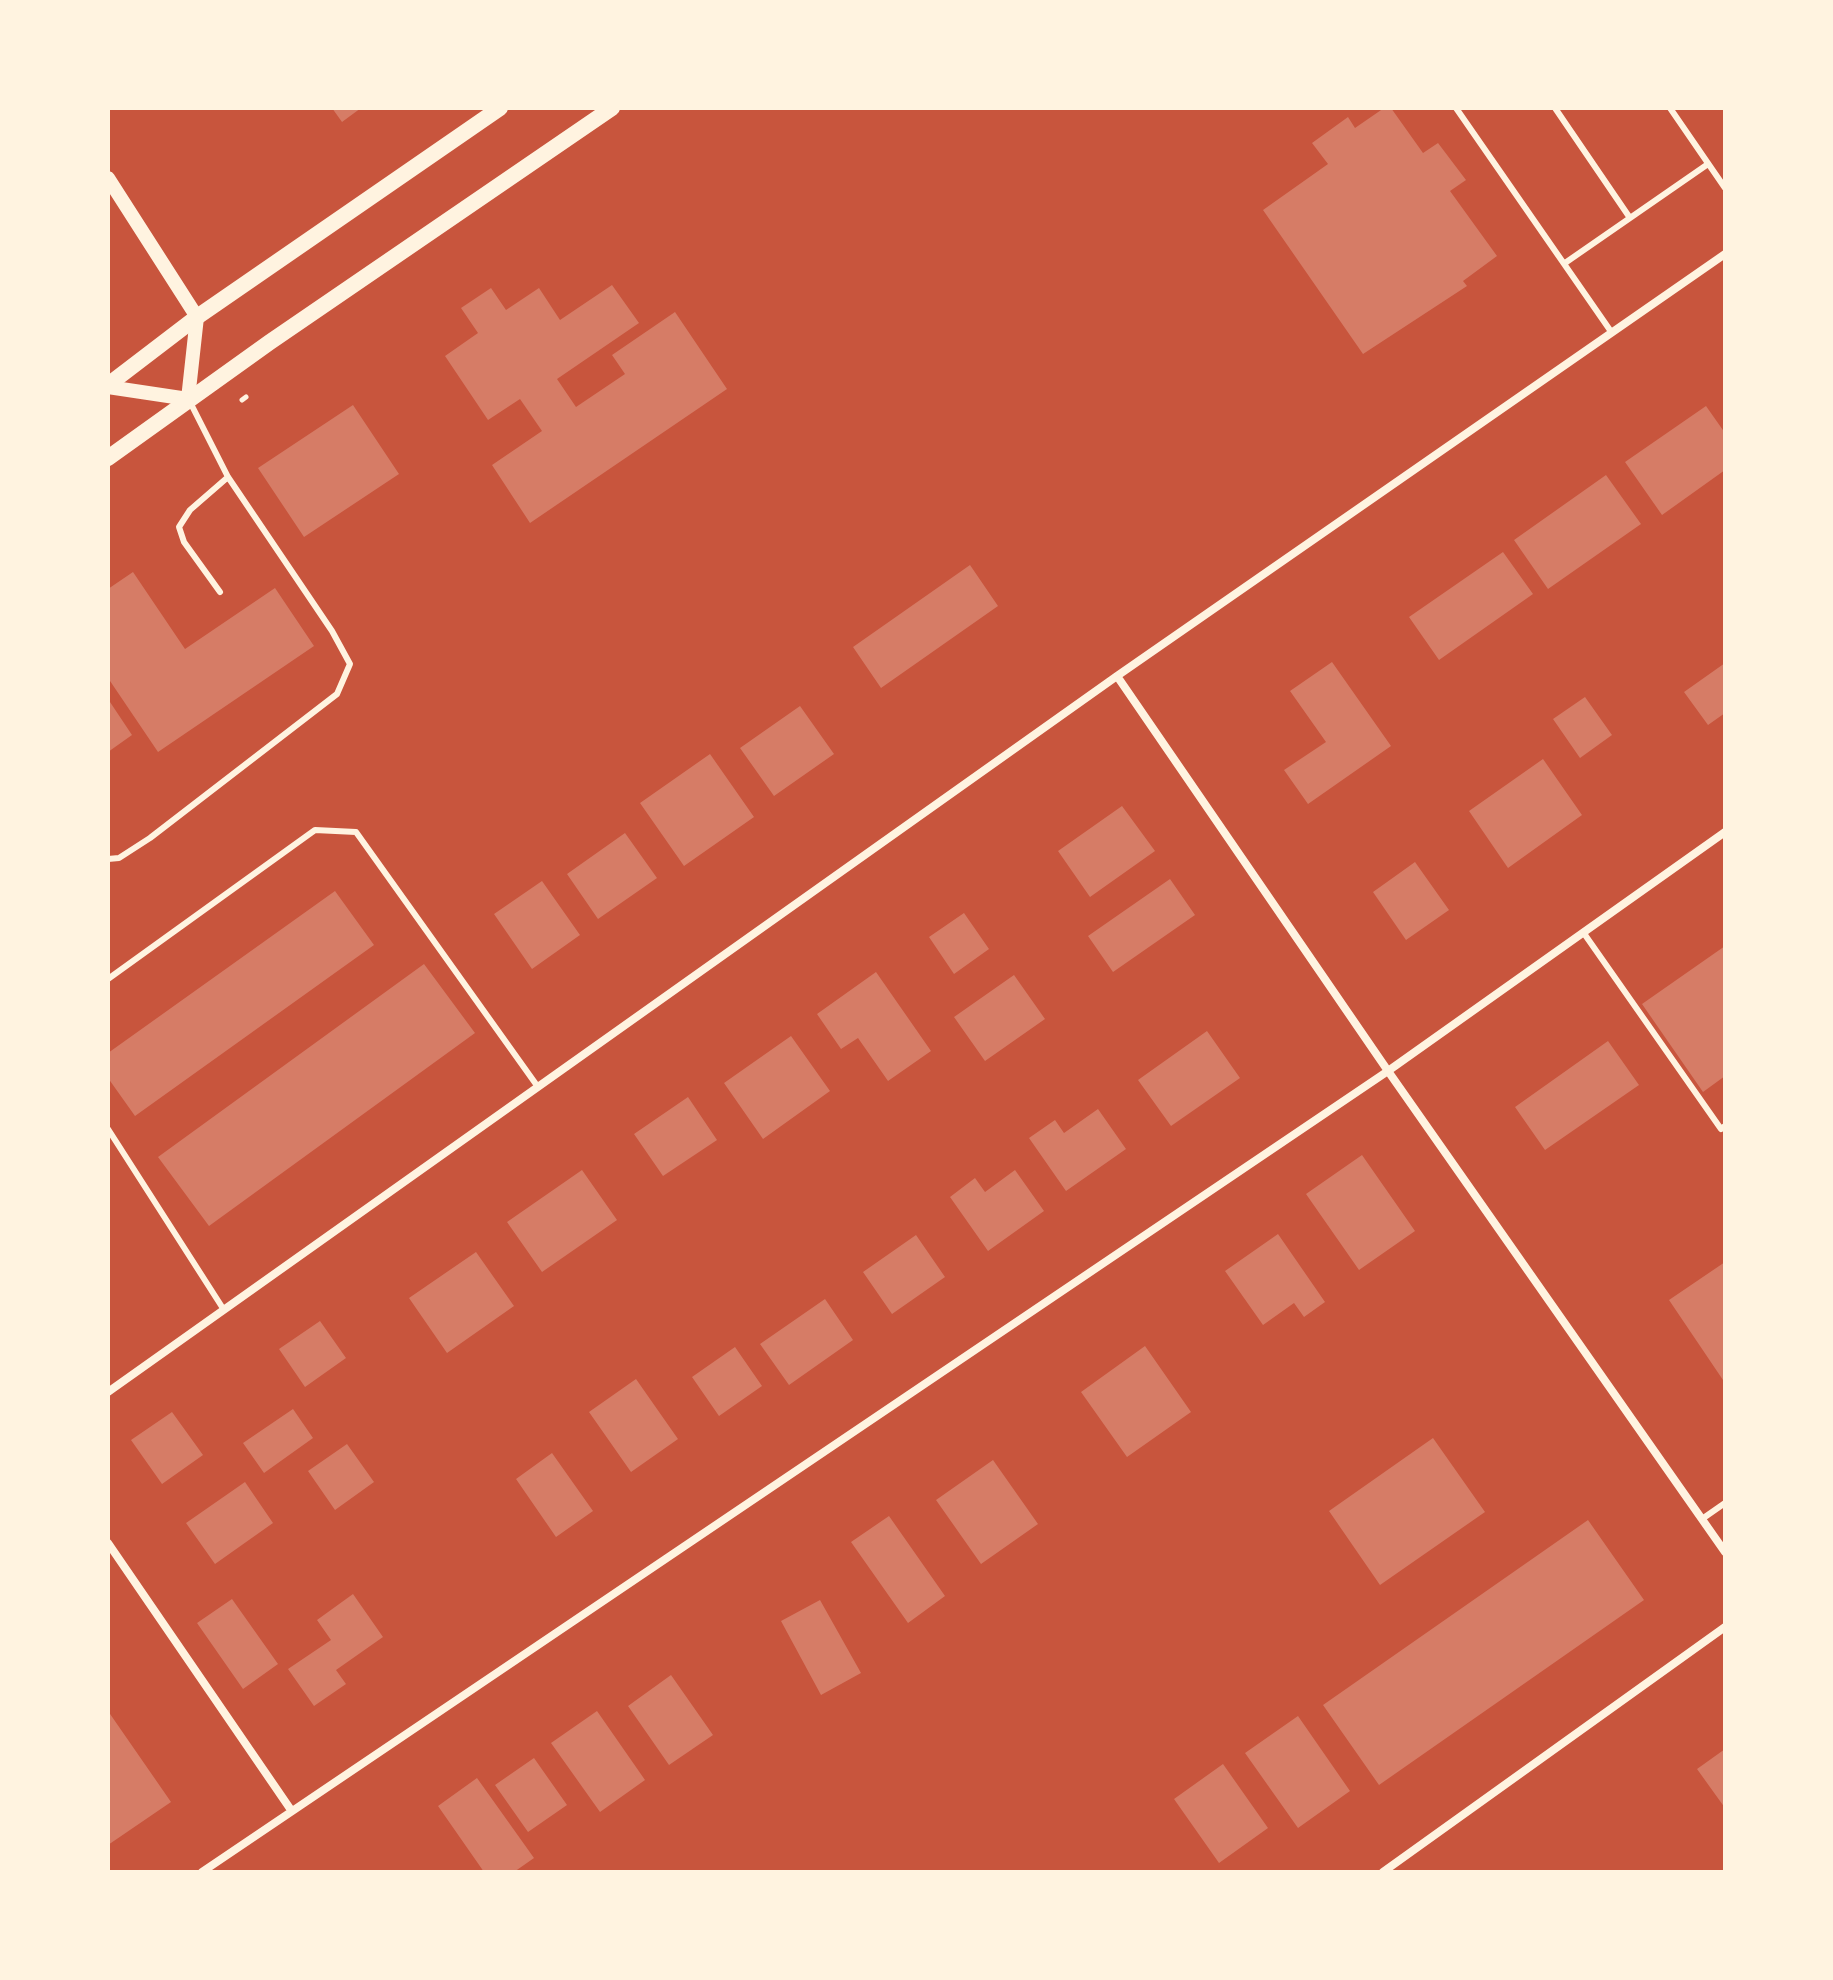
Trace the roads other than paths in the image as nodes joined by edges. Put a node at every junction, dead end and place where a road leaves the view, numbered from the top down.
1 (500, 108) edge
2 (612, 108) edge
3 (1456, 108) edge
4 (1555, 108) edge
5 (1670, 108) edge
6 (1708, 164) junction
7 (108, 178) edge
8 (1725, 188) edge
9 (1630, 218) junction
10 (1725, 254) edge
11 (1565, 263) junction
12 (197, 317) junction
13 (1612, 333) junction
14 (108, 386) edge
15 (188, 399) junction
16 (108, 458) edge
17 (228, 477) junction
18 (220, 592) dead end
19 (1117, 676) junction
20 (1725, 832) edge
21 (108, 859) edge
22 (1583, 932) junction
23 (108, 979) edge
24 (1388, 1071) junction
25 (538, 1087) junction
26 (1725, 1126) edge
27 (108, 1129) edge
28 (224, 1310) junction
29 (108, 1392) edge
30 (1725, 1503) edge
31 (1702, 1519) junction
32 (108, 1543) edge
33 (1725, 1552) edge
34 (1725, 1627) edge
35 (291, 1810) junction
36 (202, 1872) edge
37 (1383, 1872) edge

1 - 12 main road
2 - 15 main road
3 - 11 lane
4 - 9 lane
5 - 6 lane
6 - 8 lane
6 - 9 lane
7 - 12 street
9 - 11 lane
10 - 13 street
11 - 13 lane
12 - 14 main road
12 - 15 street
13 - 19 street
14 - 15 street
15 - 16 main road
15 - 17 lane
17 - 18 lane
17 - 21 lane
19 - 24 street
19 - 25 street
20 - 22 street
22 - 24 street
22 - 26 lane
23 - 25 lane
24 - 31 street
24 - 35 street
25 - 28 street
27 - 28 lane
28 - 29 street
30 - 31 lane
31 - 33 street
32 - 35 street
34 - 37 street
35 - 36 street

